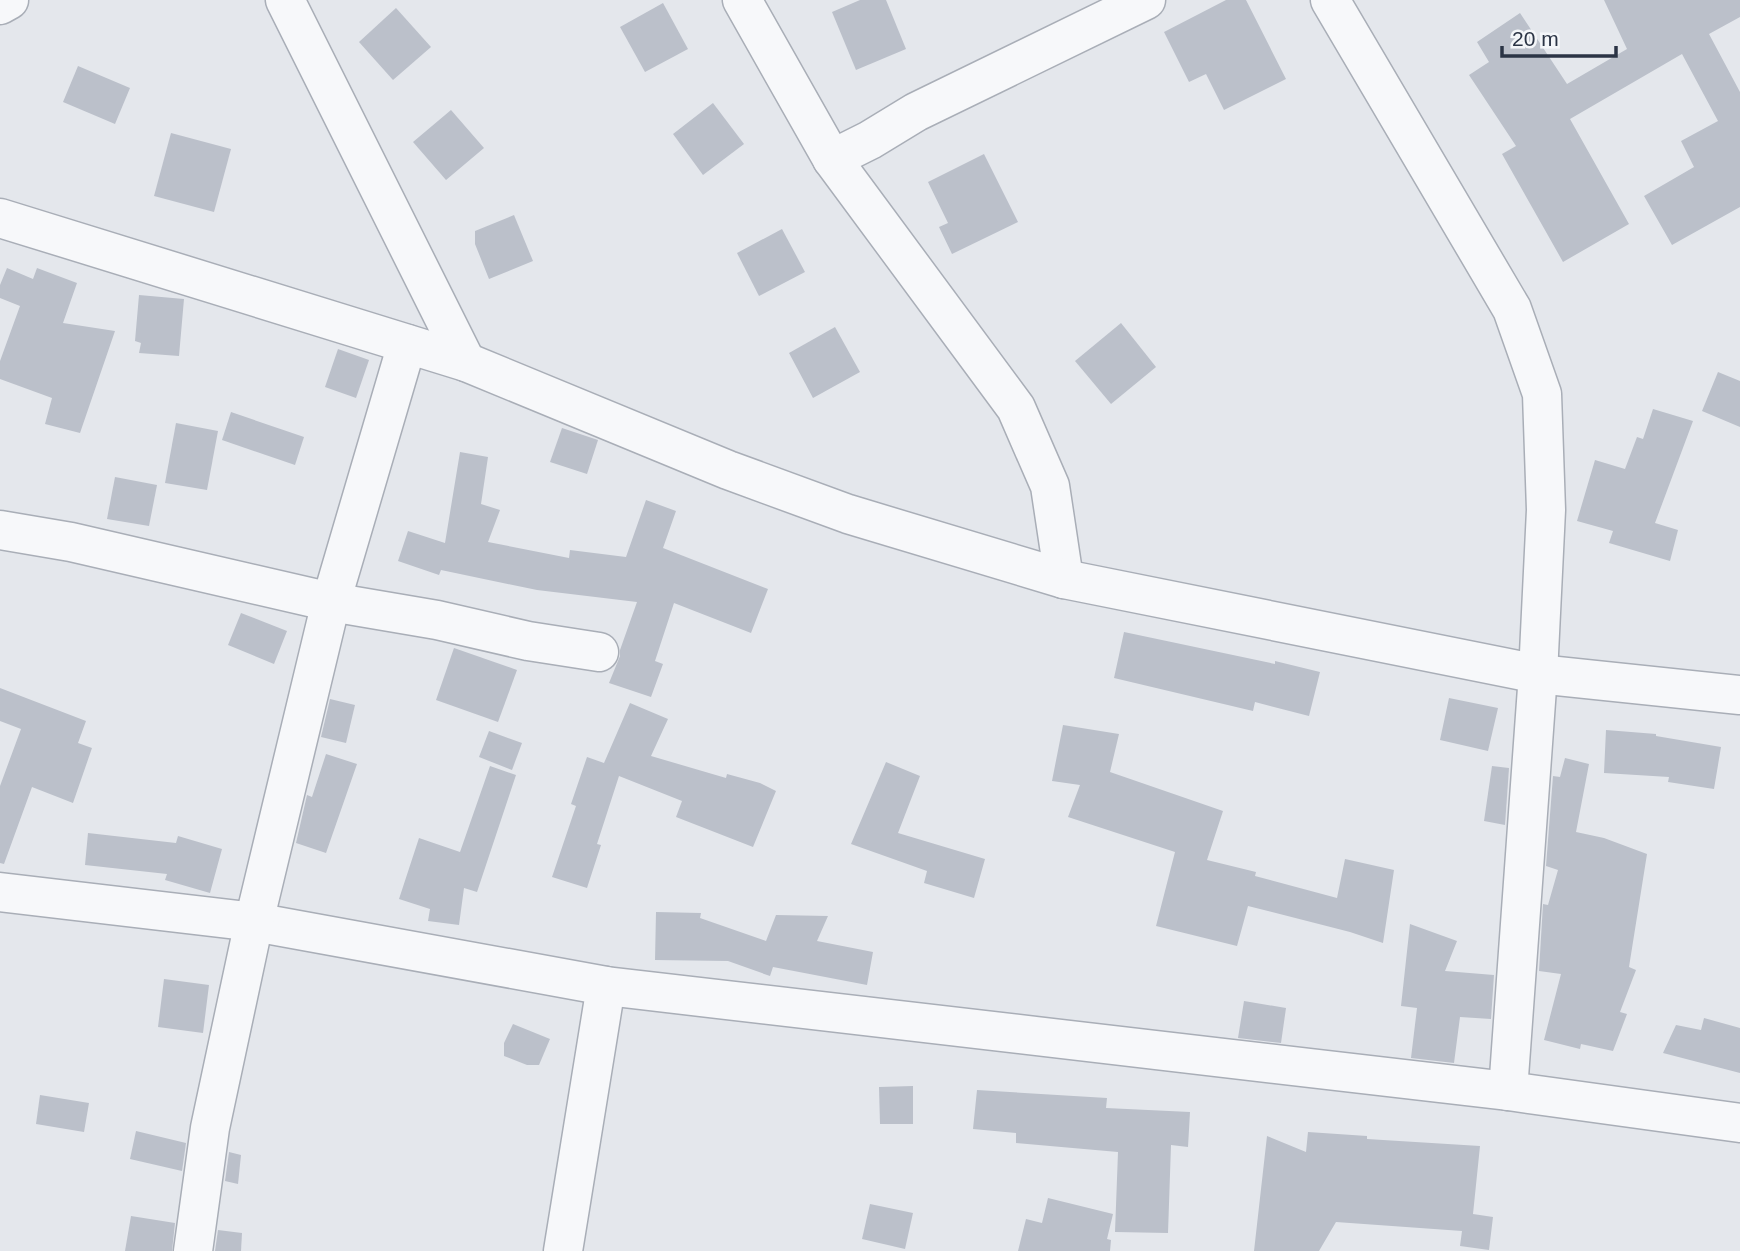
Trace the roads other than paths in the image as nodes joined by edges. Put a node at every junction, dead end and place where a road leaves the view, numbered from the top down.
1 (9, 0) edge
2 (285, 0) edge
3 (743, 0) edge
4 (1146, 0) edge
5 (1330, 0) edge
6 (0, 5) edge
7 (832, 159) junction
8 (0, 218) edge
9 (407, 344) junction
10 (466, 362) junction
11 (0, 530) edge
12 (1064, 579) junction
13 (331, 602) junction
14 (599, 652) dead end
15 (1538, 674) junction
16 (1740, 695) edge
17 (0, 892) edge
18 (254, 922) junction
19 (606, 986) junction
20 (1508, 1091) junction
21 (1740, 1123) edge
22 (193, 1251) edge
23 (563, 1251) edge

1 - 6 street
2 - 10 street
3 - 7 street
4 - 7 street
5 - 15 street
7 - 12 street
8 - 9 street
9 - 10 street
9 - 13 street
10 - 12 street
11 - 13 street
12 - 15 street
13 - 14 street
13 - 18 street
15 - 16 street
15 - 20 street
17 - 18 street
18 - 19 street
18 - 22 street
19 - 20 street
19 - 23 street
20 - 21 street

